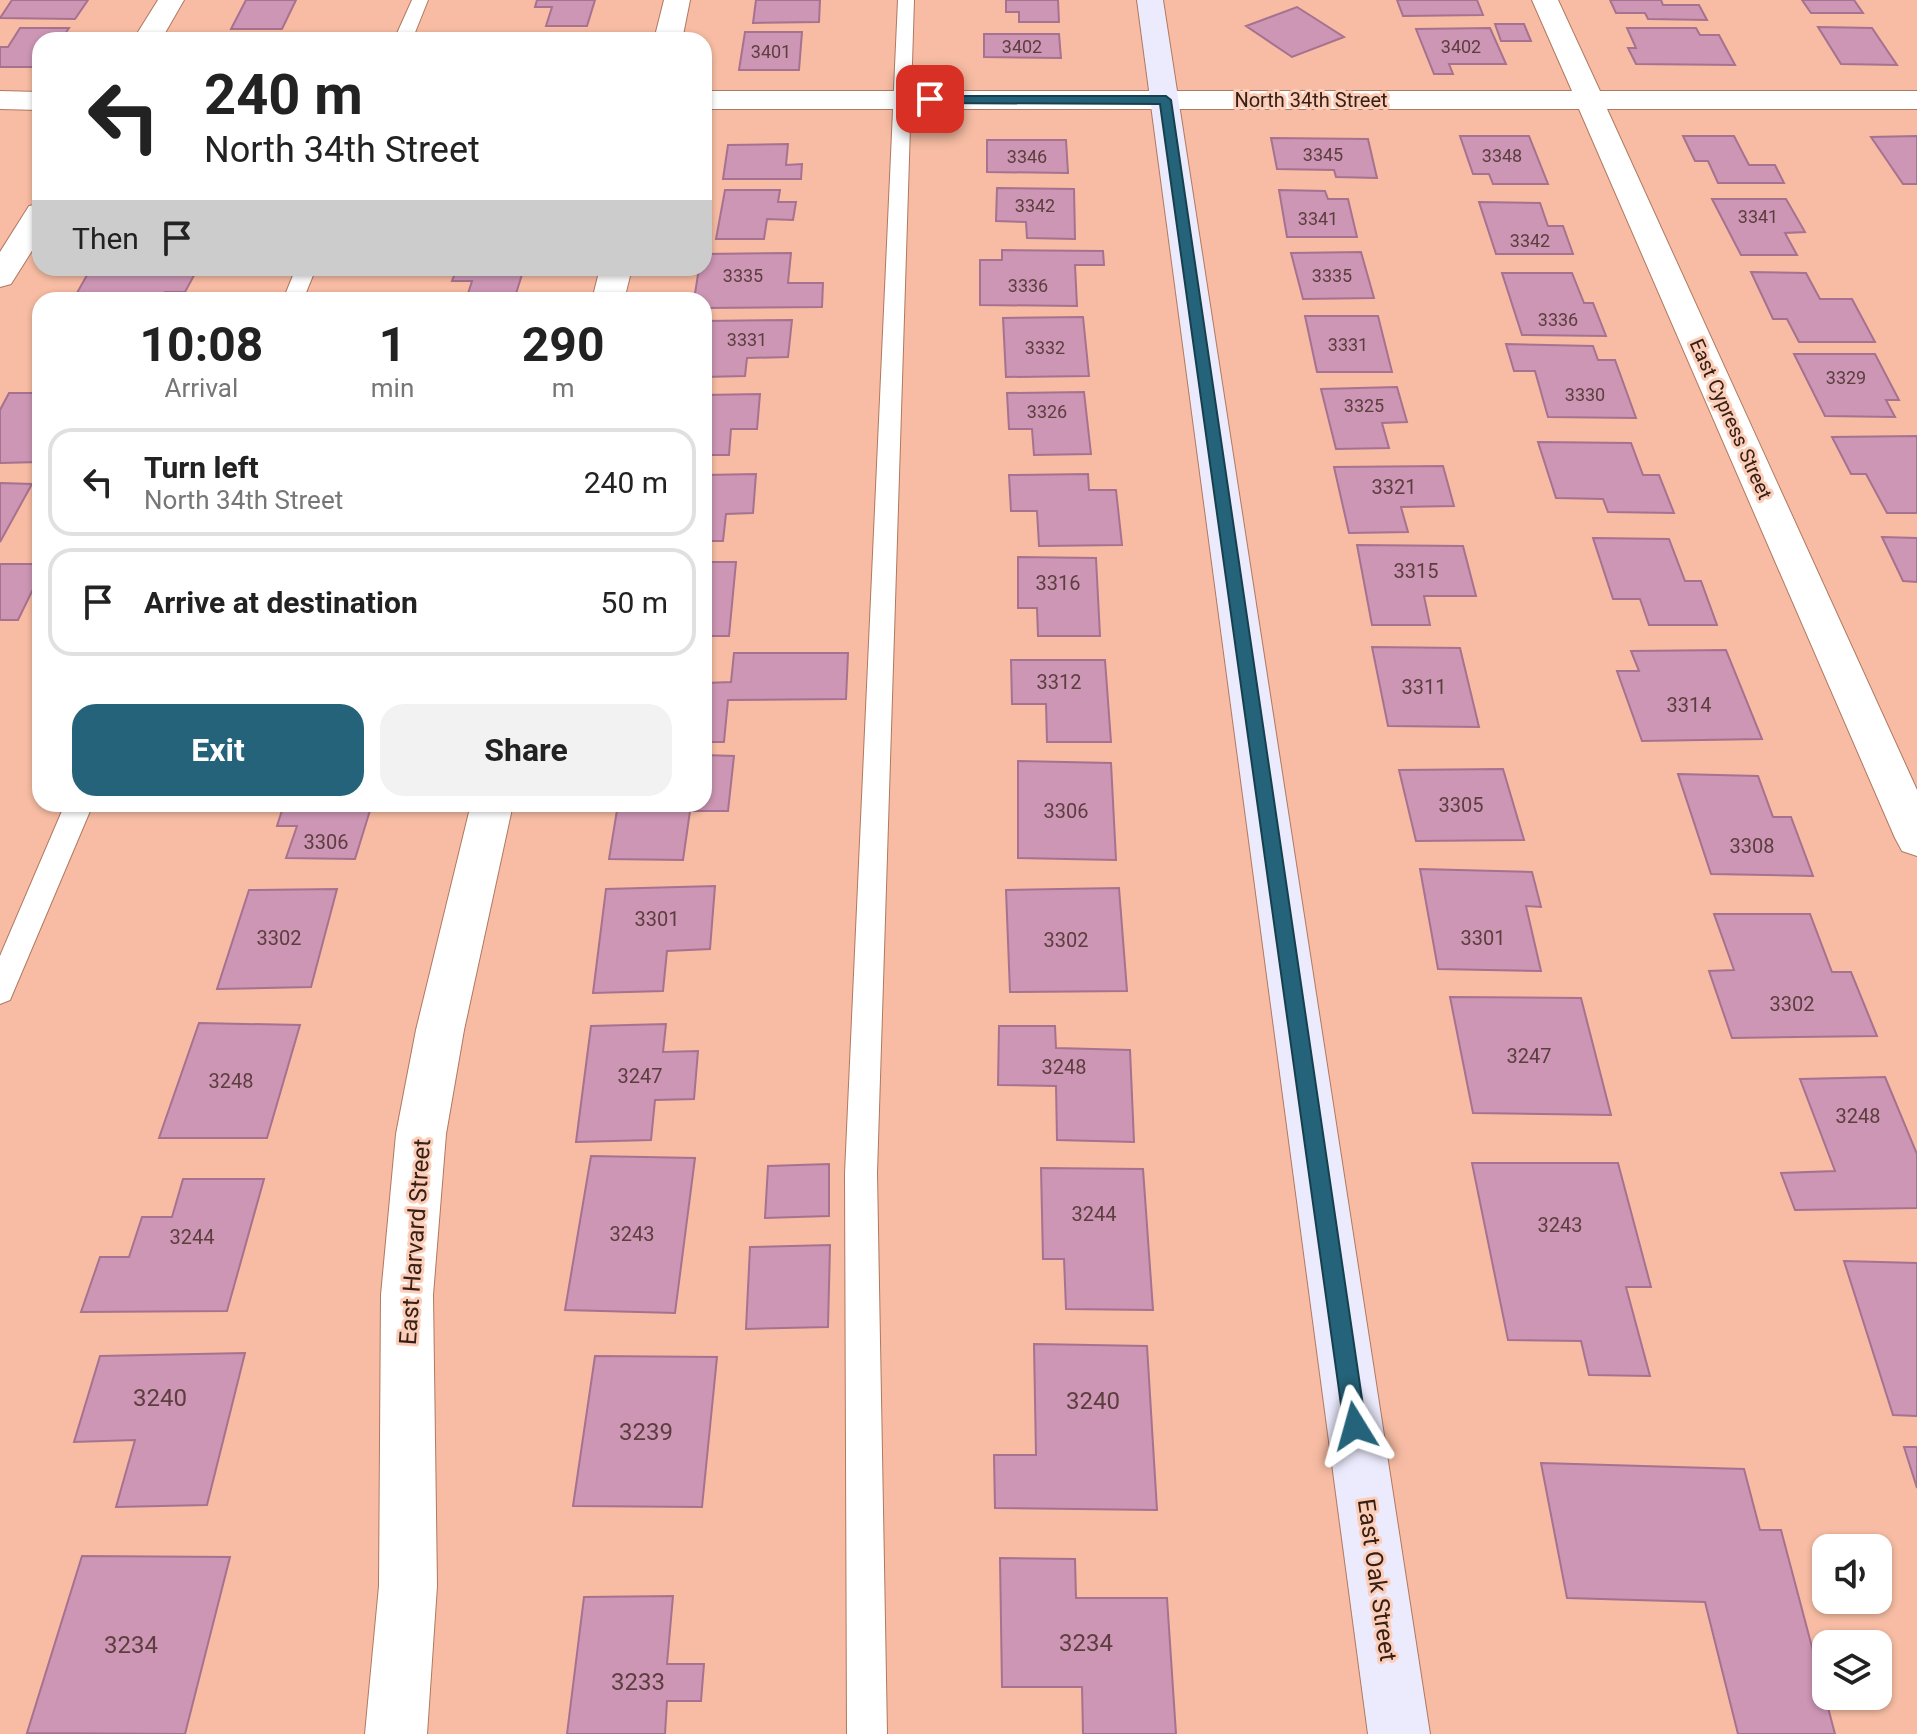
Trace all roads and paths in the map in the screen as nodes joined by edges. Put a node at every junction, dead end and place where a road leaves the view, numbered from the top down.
1 (171, 0) edge
2 (420, 0) edge
3 (677, 0) edge
4 (906, 0) edge
5 (1150, 0) edge
6 (1545, 0) edge
7 (152, 32) edge
8 (406, 32) edge
9 (670, 32) edge
10 (902, 99) junction
11 (0, 100) edge
12 (712, 100) edge
13 (1166, 100) junction
14 (1917, 100) edge
15 (32, 101) edge
16 (1589, 101) junction
17 (32, 226) edge
18 (0, 277) edge
19 (76, 812) edge
20 (490, 812) edge
21 (1917, 838) edge
22 (0, 991) edge
23 (396, 1734) edge
24 (867, 1734) edge
25 (1399, 1734) edge

1 - 7 street
2 - 8 lane
3 - 9 street
4 - 10 lane
5 - 13 street, East Oak Street
6 - 16 street, East Cypress Street
10 - 12 street, North 34th Street
10 - 13 street, North 34th Street
10 - 24 lane
11 - 15 street
13 - 16 street, North 34th Street
13 - 25 street, East Oak Street
14 - 16 street, North 34th Street
16 - 21 street, East Cypress Street
17 - 18 street
19 - 22 lane
20 - 23 street, East Harvard Street

